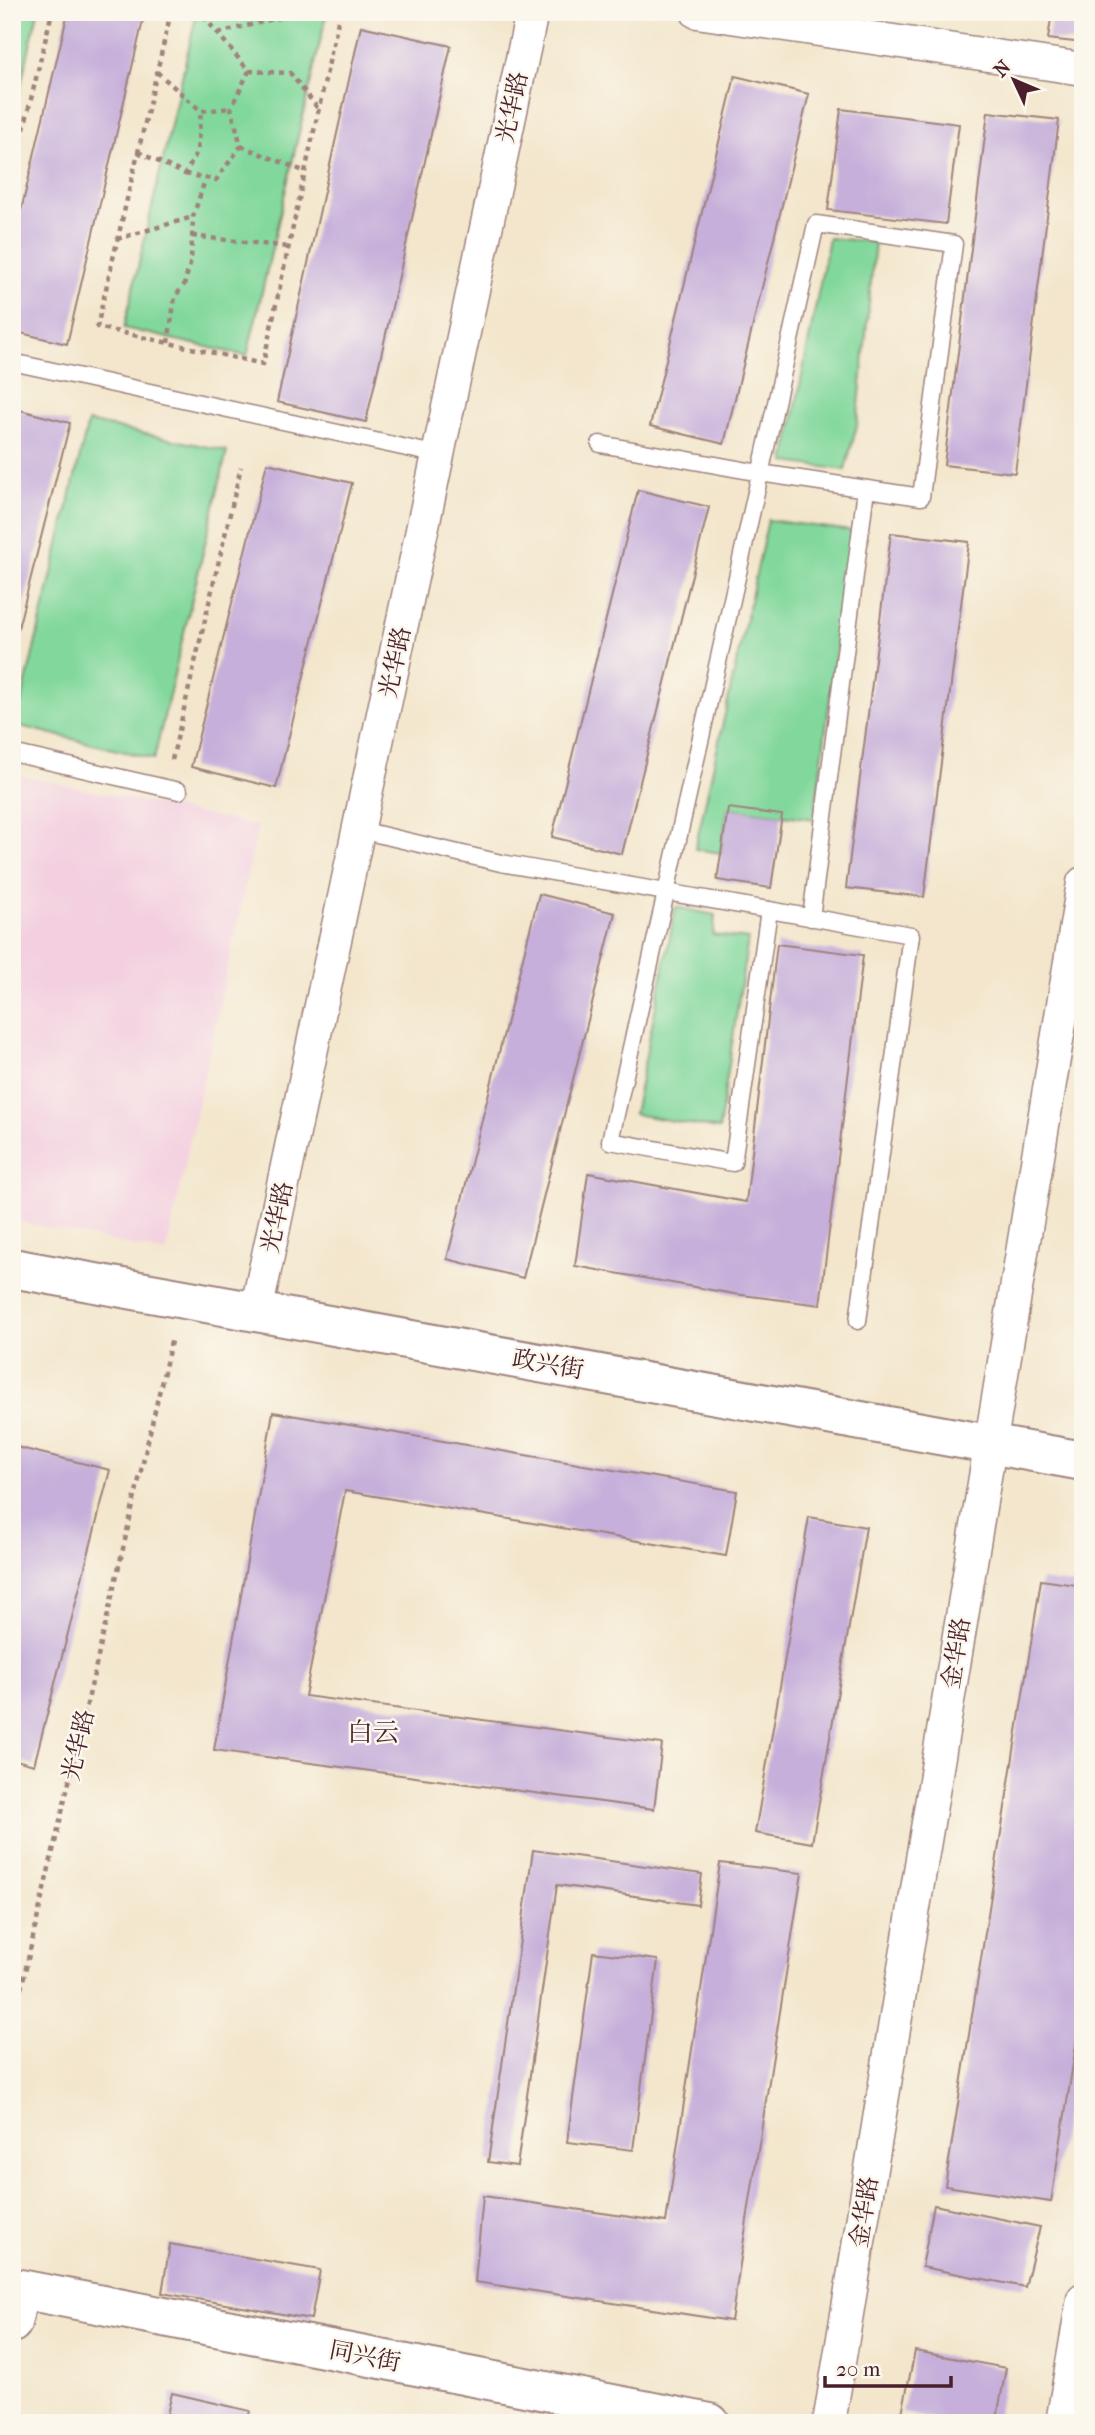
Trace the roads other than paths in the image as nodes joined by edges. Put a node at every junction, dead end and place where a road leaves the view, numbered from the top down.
1 (532, 12) edge
2 (697, 12) edge
3 (1083, 69) edge
4 (12, 362) edge
5 (600, 444) dead end
6 (439, 455) junction
7 (760, 473) junction
8 (866, 489) junction
9 (12, 753) edge
10 (172, 790) road end
11 (360, 830) junction
12 (1083, 883) edge
13 (666, 892) junction
14 (769, 910) junction
15 (811, 918) junction
16 (12, 1268) edge
17 (256, 1312) junction
18 (858, 1321) dead end
19 (990, 1444) junction
20 (1083, 1461) edge
21 (1083, 2299) edge
22 (16, 2306) edge
23 (710, 2423) edge
24 (829, 2423) edge
25 (1062, 2423) edge

1 - 6 street, 光华路
2 - 3 street
4 - 6 lane
5 - 7 lane
6 - 11 street, 光华路
7 - 8 lane
7 - 8 lane
7 - 13 lane
8 - 15 lane
9 - 10 lane
11 - 13 lane
11 - 17 street, 光华路
12 - 19 street, 金华路
13 - 14 lane
13 - 14 lane
14 - 15 lane
15 - 18 lane
16 - 17 street, 政兴街
17 - 19 street, 政兴街
19 - 20 street, 政兴街
19 - 24 street, 金华路
21 - 25 street
22 - 23 street, 同兴街

